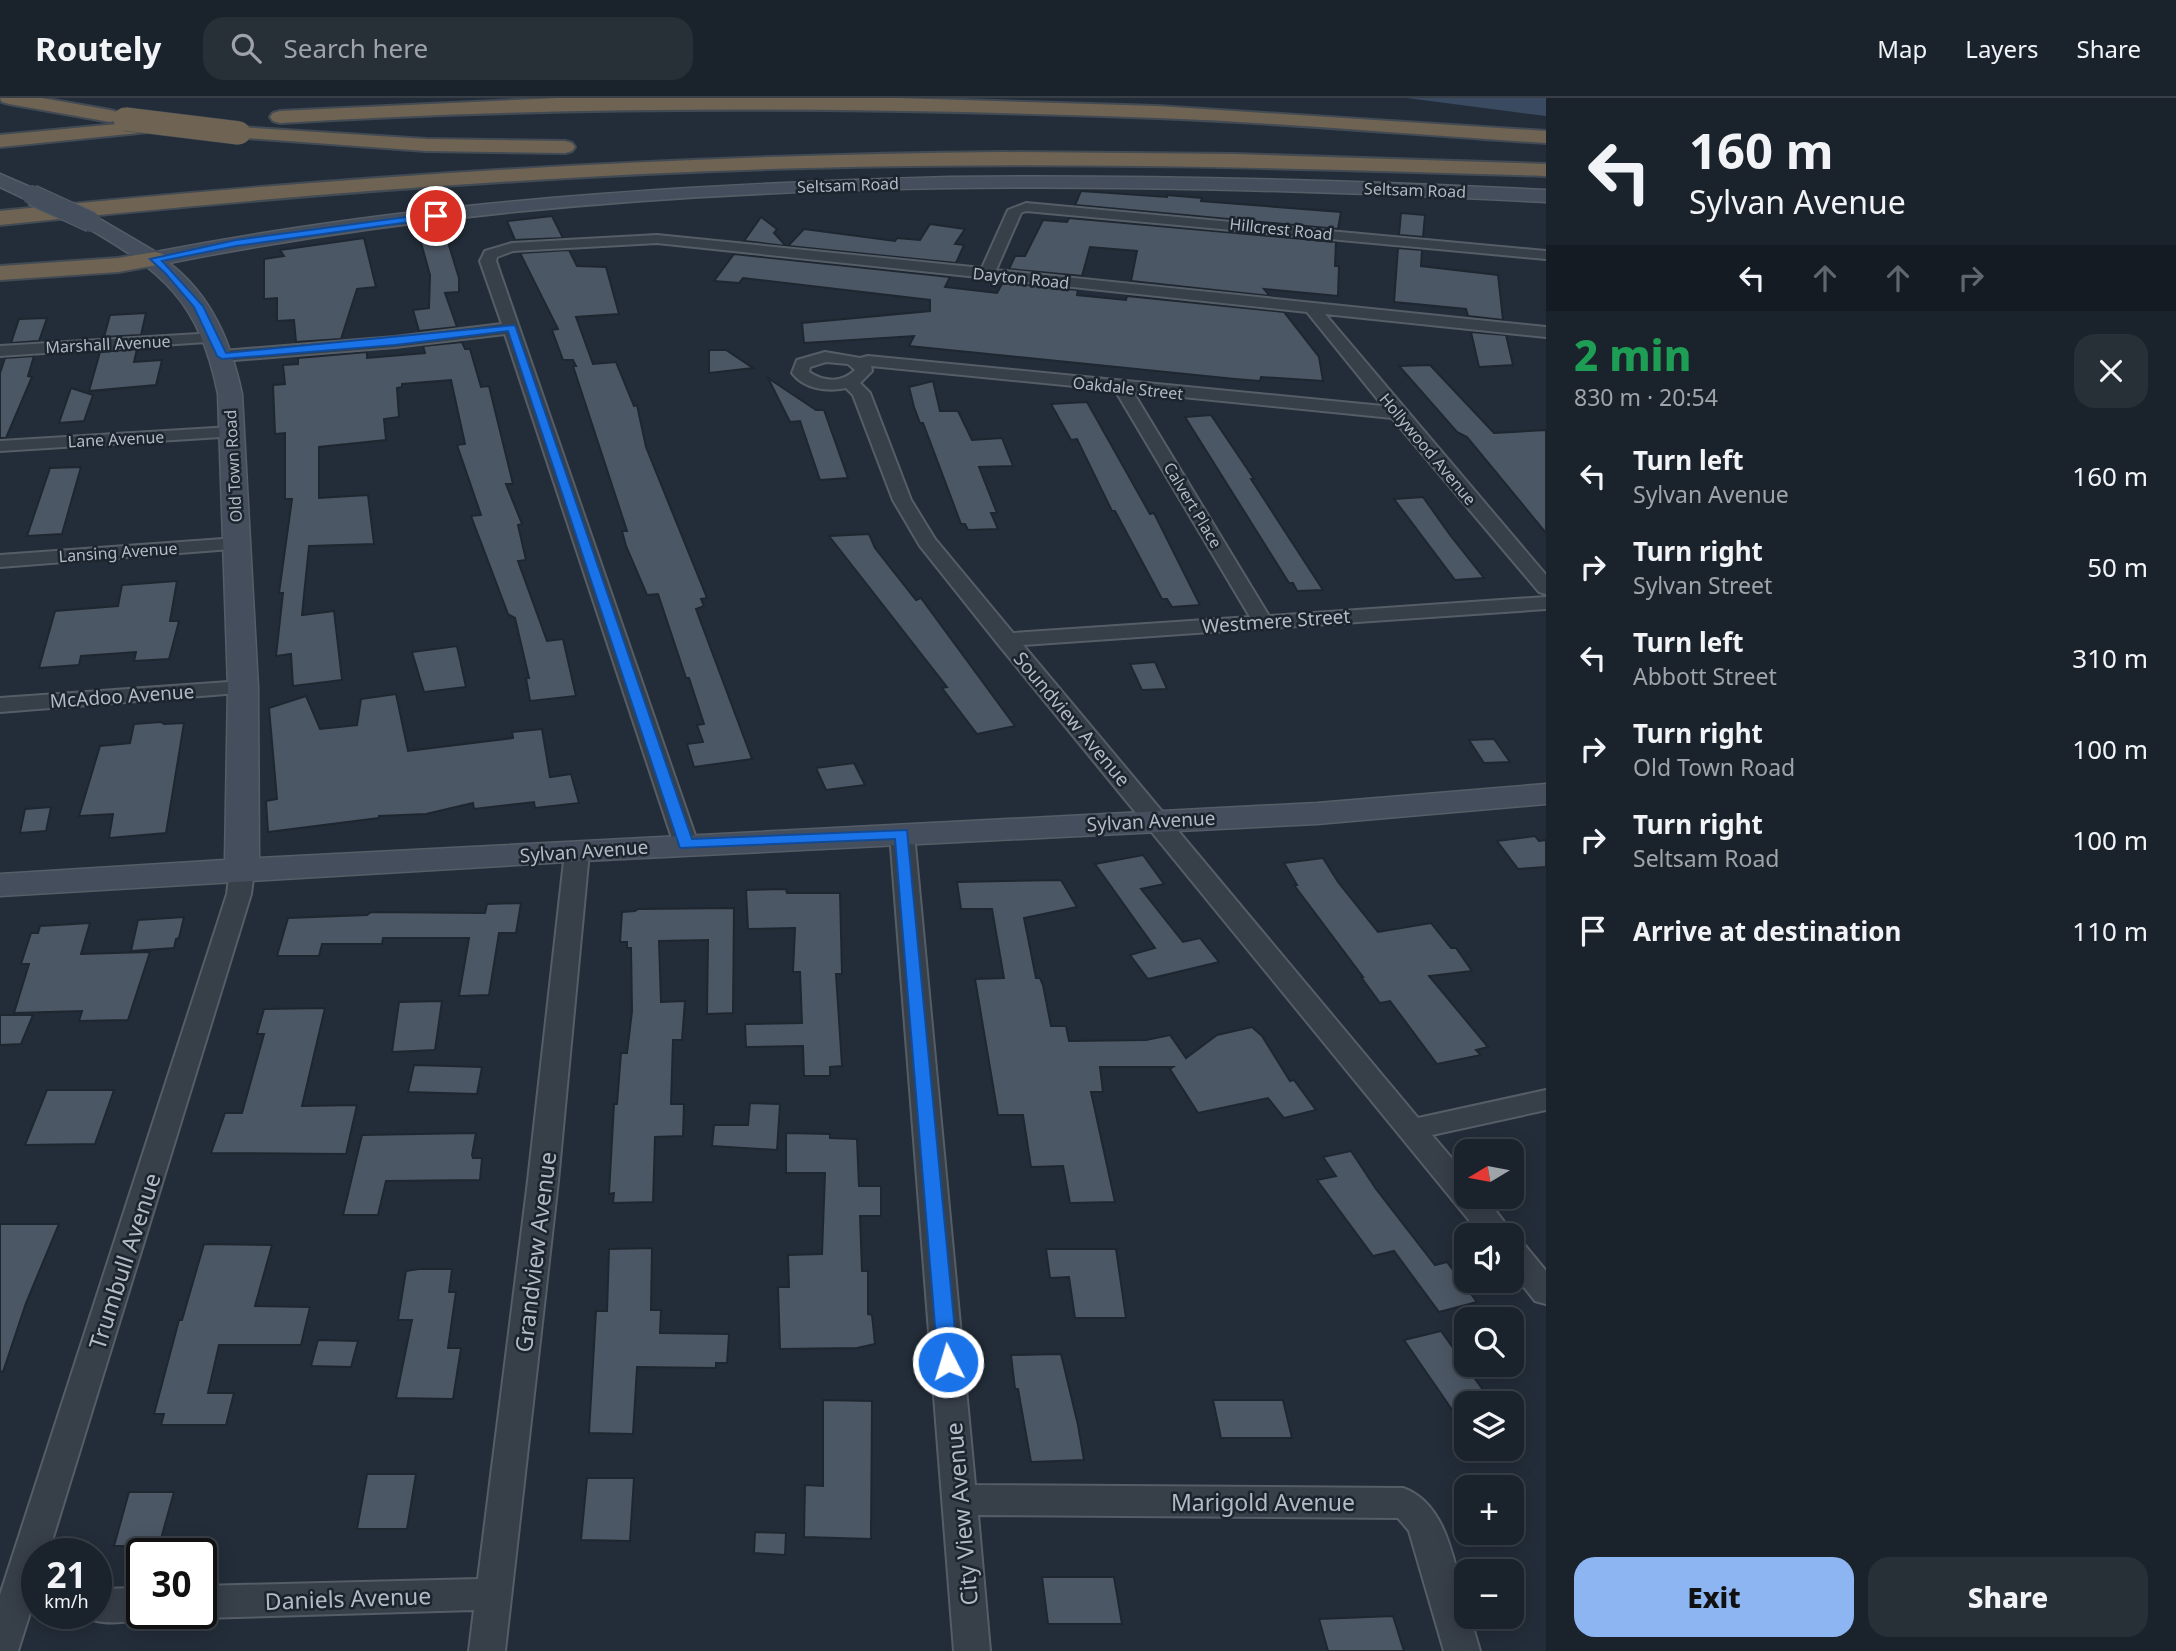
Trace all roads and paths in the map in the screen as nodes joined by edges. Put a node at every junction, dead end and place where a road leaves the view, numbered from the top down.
1 (9, 98) edge
2 (939, 98) edge
3 (1184, 114) junction
4 (1546, 137) edge
5 (0, 141) edge
6 (591, 147) dead end
7 (644, 147) dead end
8 (1546, 169) edge
9 (0, 180) edge
10 (1546, 196) edge
11 (0, 218) edge
12 (1546, 255) edge
13 (155, 259) junction
14 (0, 273) edge
15 (987, 274) junction
16 (1312, 308) junction
17 (512, 328) junction
18 (1546, 332) edge
19 (219, 347) junction
20 (0, 351) edge
21 (854, 372) joint
22 (1122, 388) junction
23 (1397, 413) junction
24 (231, 432) junction
25 (0, 446) edge
26 (237, 544) junction
27 (0, 561) edge
28 (1546, 588) edge
29 (1546, 603) edge
30 (1263, 622) junction
31 (1005, 640) junction
32 (243, 687) junction
33 (0, 705) edge
34 (1546, 794) edge
35 (1159, 821) junction
36 (902, 834) junction
37 (686, 844) junction
38 (577, 852) junction
39 (242, 870) junction
40 (0, 885) edge
41 (1546, 1100) edge
42 (1412, 1129) junction
43 (1454, 1180) edge
44 (1478, 1209) edge
45 (1489, 1223) edge
46 (1524, 1265) edge
47 (1546, 1292) edge
48 (960, 1500) junction
49 (494, 1594) junction
50 (217, 1602) edge
51 (17, 1607) edge
52 (0, 1651) edge
53 (487, 1651) edge
54 (972, 1651) edge
55 (1462, 1651) edge

1 - 6 highway, bridge
2 - 3 highway
3 - 4 highway
3 - 5 highway
7 - 8 highway
8 - 11 highway
9 - 13 main road, Old Town Road, bridge
10 - 13 main road, Seltsam Road
12 - 15 street, Hillcrest Road
13 - 14 highway
13 - 19 main road, Old Town Road
15 - 16 street, Dayton Road
15 - 17 street, Dayton Road
16 - 18 street, Dayton Road
16 - 23 street, Hollywood Avenue
17 - 19 street, Marshall Avenue
17 - 37 street
19 - 20 street, Marshall Avenue
19 - 24 main road, Old Town Road
21 - 22 street, Oakdale Street
21 - 31 street, Soundview Avenue
22 - 23 street, Oakdale Street
22 - 30 street, Calvert Place
23 - 28 street, Hollywood Avenue
24 - 25 street, Lane Avenue
24 - 26 main road, Old Town Road
26 - 27 street, Lansing Avenue
26 - 32 main road, Old Town Road
29 - 30 street, Westmere Street
30 - 31 street, Westmere Street
31 - 35 street, Soundview Avenue
32 - 33 street, McAdoo Avenue
32 - 39 main road, Old Town Road
34 - 35 main road, Sylvan Avenue
35 - 36 main road, Sylvan Avenue
35 - 42 street, Soundview Avenue
36 - 37 main road, Sylvan Avenue
36 - 48 street, City View Avenue
37 - 38 main road, Sylvan Avenue
38 - 39 main road, Sylvan Avenue
38 - 49 street, Grandview Avenue
39 - 40 main road, Sylvan Avenue
39 - 51 street, Trumbull Avenue
41 - 42 street
42 - 43 street, Soundview Avenue
44 - 45 street, Soundview Avenue
46 - 47 street
48 - 54 street, City View Avenue
48 - 55 street, Marigold Avenue
49 - 50 street, Daniels Avenue
49 - 53 street, Grandview Avenue
51 - 52 street, Trumbull Avenue

